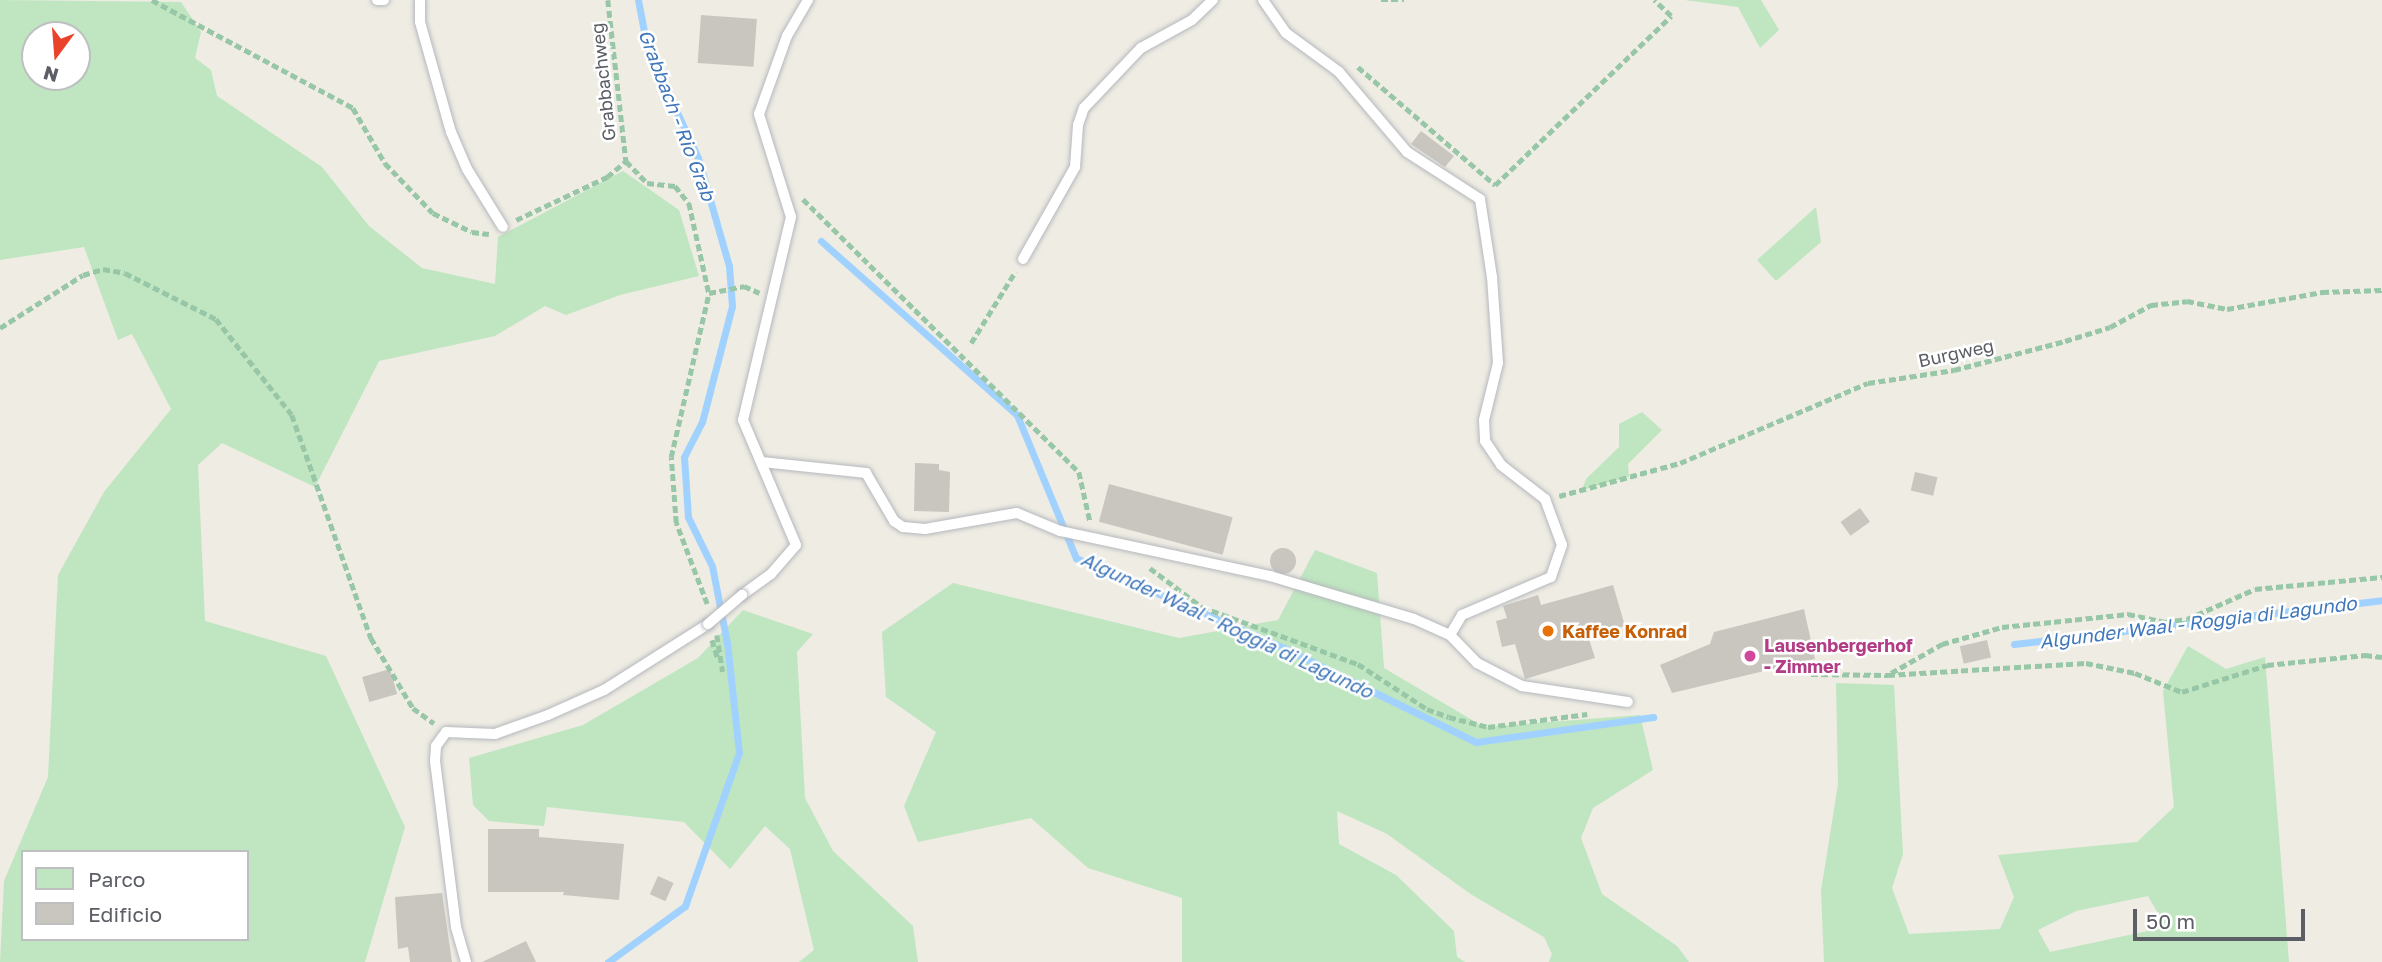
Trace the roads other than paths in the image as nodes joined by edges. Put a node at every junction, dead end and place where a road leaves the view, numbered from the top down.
1 (377, 0) edge
2 (384, 0) edge
3 (420, 0) edge
4 (808, 0) edge
5 (1213, 0) edge
6 (1263, 0) edge
7 (503, 227) dead end
8 (1023, 259) road end
9 (762, 462) junction
10 (1450, 635) junction
11 (1628, 702) road end
12 (466, 962) edge

1 - 2 lane
3 - 7 lane
4 - 9 lane
5 - 8 lane
6 - 10 lane
9 - 10 lane
9 - 12 lane, bridge
10 - 11 lane

